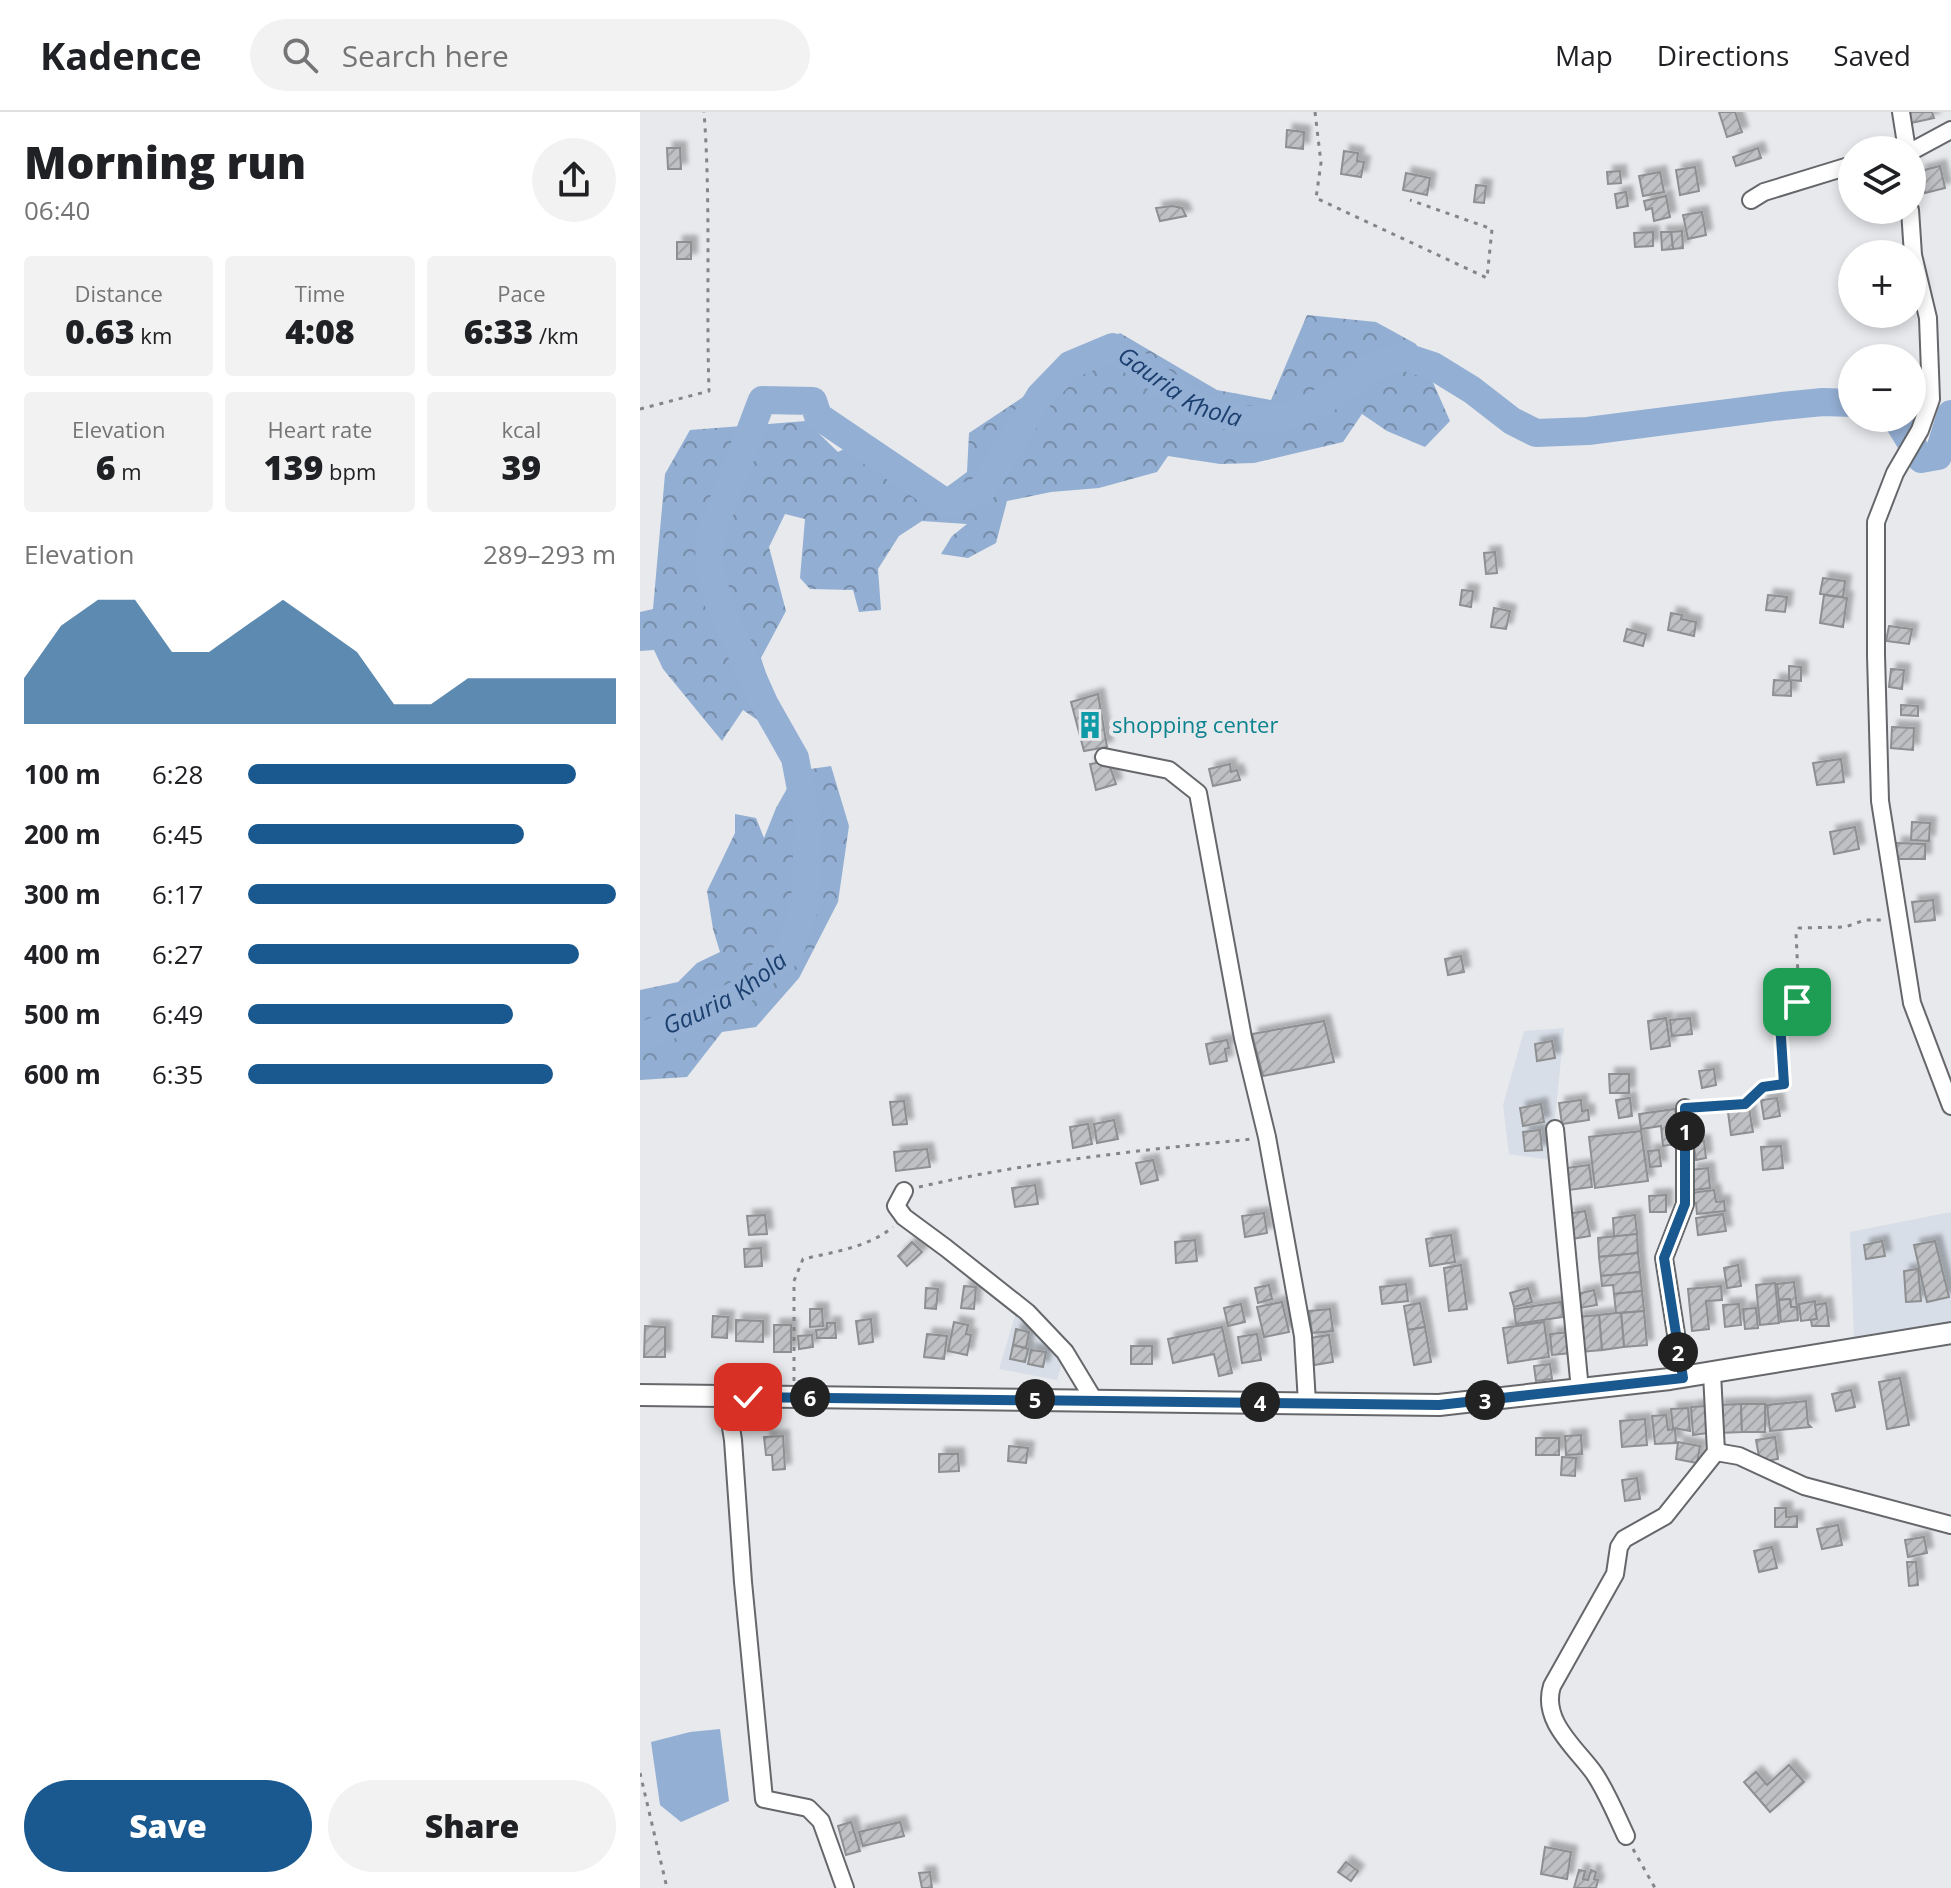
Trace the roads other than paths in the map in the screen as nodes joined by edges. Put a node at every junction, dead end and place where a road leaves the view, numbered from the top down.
1 (1901, 112) edge
2 (1951, 130) edge
3 (1906, 136) edge
4 (1926, 142) edge
5 (1838, 169) edge
6 (1751, 200) dead end
7 (1911, 224) edge
8 (1104, 757) dead end
9 (1951, 1106) edge
10 (1685, 1108) road end
11 (1555, 1129) dead end
12 (904, 1191) road end
13 (1951, 1333) edge
14 (1712, 1373) junction
15 (1683, 1378) junction
16 (1580, 1390) junction
17 (640, 1395) edge
18 (726, 1396) junction
19 (1094, 1400) junction
20 (1307, 1403) junction
21 (1716, 1452) junction
22 (1951, 1525) edge
23 (1626, 1836) road end
24 (845, 1888) edge

1 - 3 street
2 - 4 street
5 - 6 street
7 - 9 street
8 - 20 street
10 - 15 street
11 - 16 street
12 - 19 street
13 - 14 main road
14 - 15 main road
14 - 21 street
15 - 16 main road
16 - 20 main road
17 - 18 main road
18 - 19 main road
18 - 24 street
19 - 20 main road
21 - 22 street
21 - 23 street

